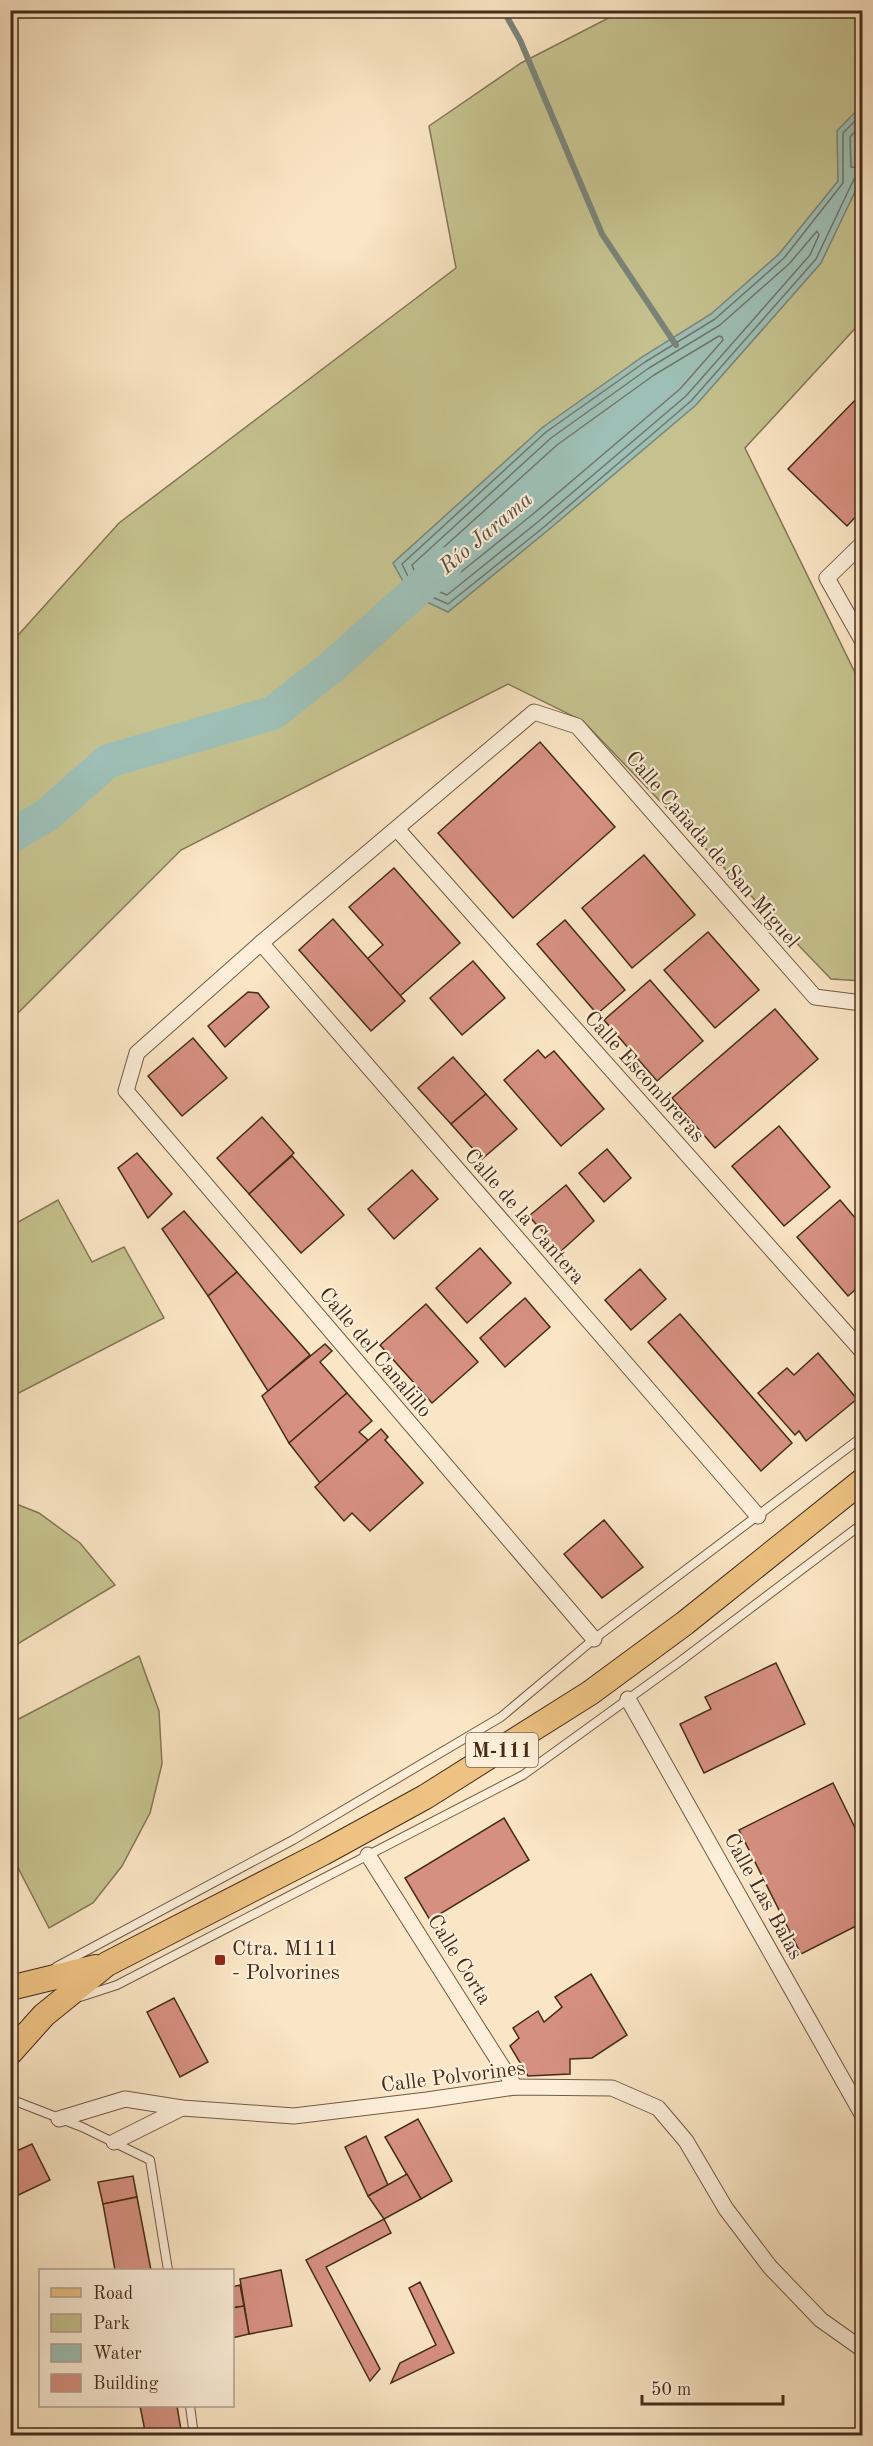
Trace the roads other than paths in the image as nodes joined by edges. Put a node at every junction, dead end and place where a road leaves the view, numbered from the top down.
1 (862, 544) edge
2 (862, 640) edge
3 (397, 829) junction
4 (261, 943) junction
5 (862, 1003) edge
6 (862, 1351) edge
7 (862, 1437) edge
8 (862, 1481) edge
9 (758, 1516) junction
10 (862, 1524) edge
11 (594, 1640) junction
12 (628, 1699) junction
13 (368, 1855) junction
14 (107, 1964) junction
15 (18, 1986) edge
16 (56, 2005) junction
17 (11, 2048) edge
18 (515, 2086) junction
19 (10, 2099) edge
20 (182, 2108) junction
21 (862, 2114) edge
22 (58, 2119) junction
23 (114, 2142) junction
24 (168, 2269) edge
25 (862, 2349) edge
26 (189, 2407) edge
27 (194, 2436) edge

1 - 2 street
3 - 4 street
3 - 5 street, Calle Cañada de San Miguel
3 - 6 street, Calle Escombreras
4 - 9 street, Calle de la Cantera
4 - 11 street, Calle del Canalillo
7 - 9 lane
8 - 14 main road, M-111
9 - 11 lane
10 - 12 lane
11 - 15 lane
12 - 13 lane
12 - 21 street, Calle Las Balas
13 - 16 lane
13 - 18 street, Calle Corta
14 - 15 main road, M-111
14 - 16 main road, M-111
16 - 17 main road, M-111
18 - 20 street, Calle Polvorines
18 - 25 street, Calle Polvorines
19 - 22 lane
20 - 22 street, Calle Polvorines
20 - 23 street
22 - 23 lane
23 - 24 lane
26 - 27 lane

